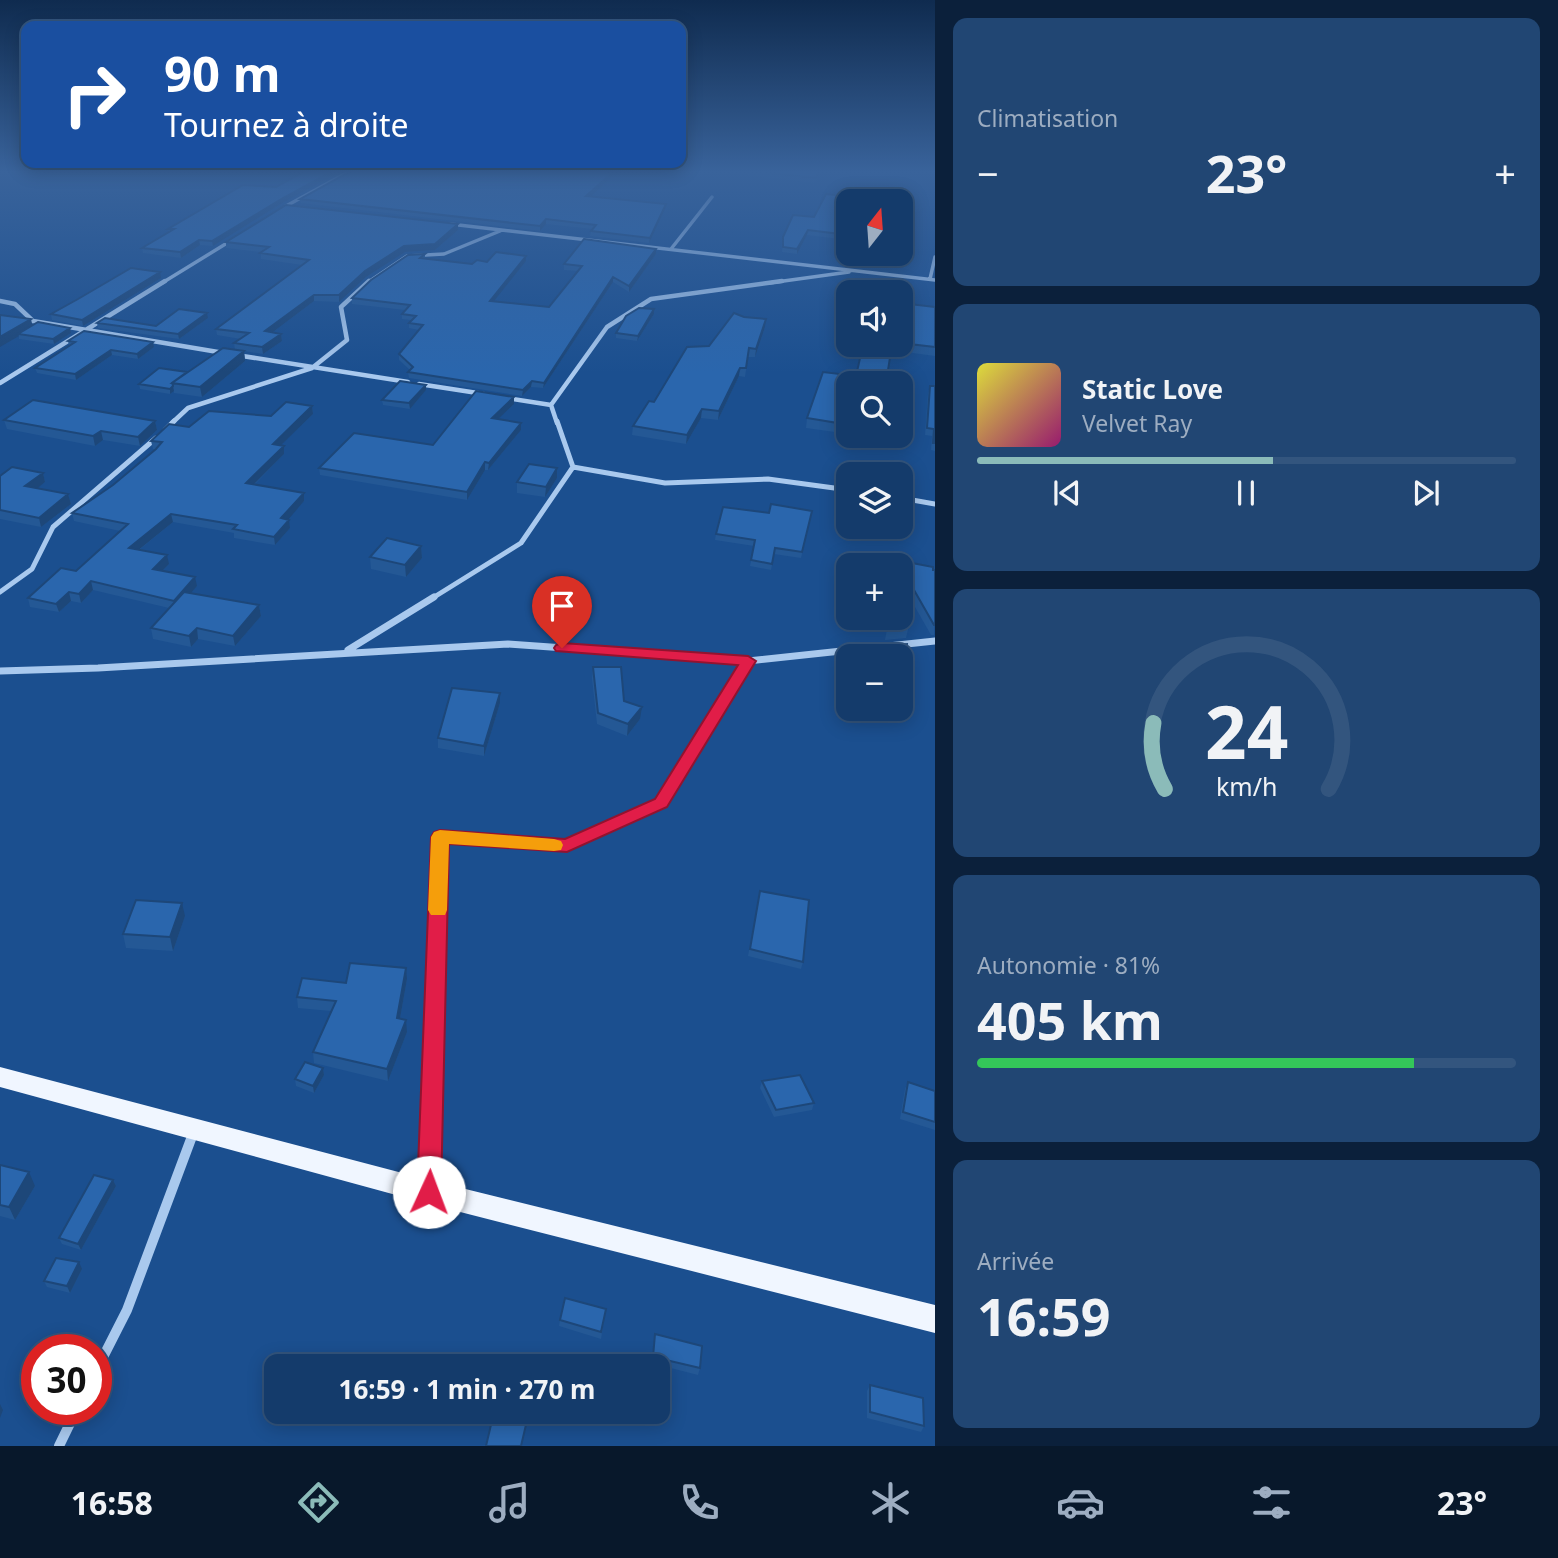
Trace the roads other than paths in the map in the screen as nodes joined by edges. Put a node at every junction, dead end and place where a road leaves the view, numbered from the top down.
1 (233, 238) edge
2 (482, 238) edge
3 (577, 238) edge
4 (680, 238) edge
5 (671, 249) junction
6 (935, 257) edge
7 (860, 270) junction
8 (933, 280) edge
9 (0, 301) edge
10 (85, 331) junction
11 (313, 368) junction
12 (0, 383) edge
13 (485, 395) edge
14 (498, 397) edge
15 (551, 405) junction
16 (573, 467) junction
17 (836, 488) edge
18 (913, 500) edge
19 (935, 504) edge
20 (0, 592) edge
21 (935, 641) edge
22 (346, 652) junction
23 (748, 661) junction
24 (0, 671) edge
25 (0, 1077) edge
26 (194, 1130) junction
27 (429, 1192) junction
28 (935, 1319) edge
29 (112, 1340) edge
30 (69, 1425) edge
31 (59, 1446) edge

1 - 10 street
2 - 11 street
3 - 5 street
4 - 5 street
5 - 7 street
6 - 8 street
7 - 8 street
7 - 15 street
9 - 10 street
10 - 11 street
10 - 12 street
11 - 13 street
11 - 20 street
14 - 15 street
15 - 16 street
16 - 17 street
16 - 22 street
18 - 19 street
21 - 23 street
22 - 23 street
22 - 24 street
23 - 27 street
25 - 26 main road
26 - 27 main road
26 - 29 street
27 - 28 main road
30 - 31 street

